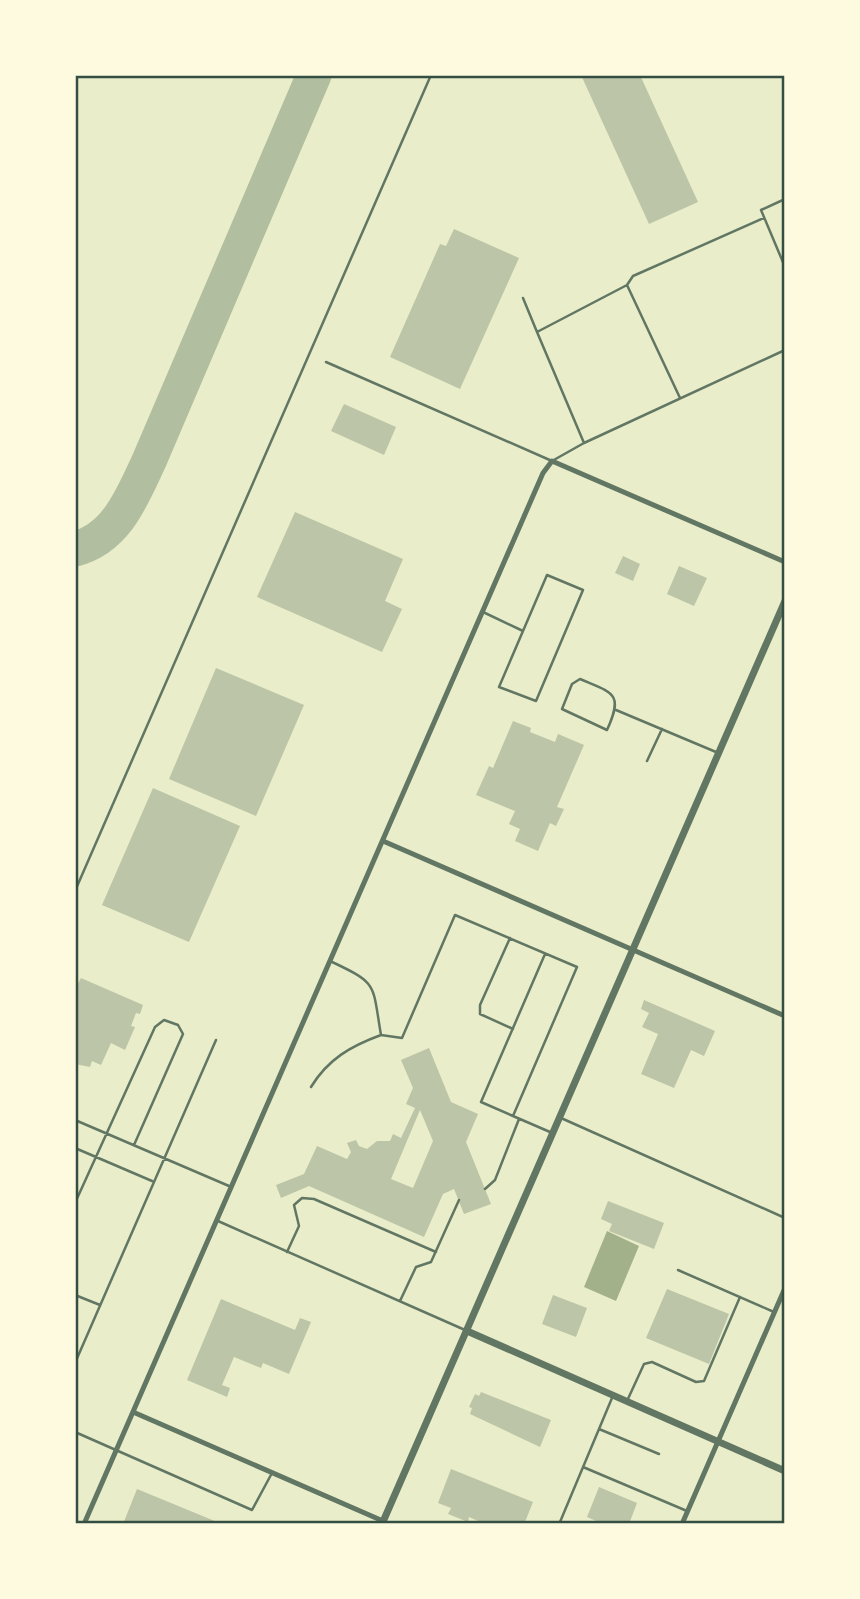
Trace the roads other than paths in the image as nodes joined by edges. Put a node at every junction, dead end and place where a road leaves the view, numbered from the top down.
1 (431, 75) edge
2 (785, 199) edge
3 (764, 218) junction
4 (785, 267) edge
5 (627, 285) junction
6 (523, 298) dead end
7 (537, 332) junction
8 (785, 350) edge
9 (326, 362) dead end
10 (680, 398) junction
11 (583, 443) junction
12 (552, 461) junction
13 (785, 562) edge
14 (785, 601) edge
15 (483, 612) junction
16 (523, 631) junction
17 (616, 710) junction
18 (662, 729) junction
19 (718, 753) junction
20 (647, 761) dead end
21 (383, 841) junction
22 (75, 891) edge
23 (510, 938) junction
24 (633, 950) junction
25 (545, 954) junction
26 (330, 961) junction
27 (785, 1016) edge
28 (513, 1029) junction
29 (381, 1035) junction
30 (216, 1040) dead end
31 (311, 1087) dead end
32 (513, 1116) junction
33 (560, 1118) junction
34 (519, 1119) junction
35 (75, 1120) edge
36 (106, 1133) junction
37 (553, 1133) junction
38 (134, 1145) junction
39 (75, 1147) edge
40 (96, 1156) junction
41 (164, 1158) junction
42 (154, 1182) junction
43 (233, 1188) junction
44 (485, 1189) dead end
45 (459, 1200) dead end
46 (75, 1203) edge
47 (785, 1218) edge
48 (218, 1222) junction
49 (287, 1252) junction
50 (436, 1252) junction
51 (678, 1270) dead end
52 (785, 1288) edge
53 (75, 1295) edge
54 (740, 1297) junction
55 (400, 1301) junction
56 (100, 1305) junction
57 (774, 1312) junction
58 (467, 1331) junction
59 (75, 1363) edge
60 (613, 1395) junction
61 (627, 1401) junction
62 (133, 1412) junction
63 (599, 1429) junction
64 (75, 1432) edge
65 (718, 1441) junction
66 (116, 1450) junction
67 (659, 1454) dead end
68 (583, 1467) junction
69 (785, 1471) edge
70 (272, 1473) junction
71 (687, 1511) junction
72 (384, 1523) edge
73 (84, 1524) edge
74 (564, 1524) edge
75 (682, 1524) edge

1 - 22 lane
2 - 3 lane
3 - 4 lane
3 - 5 lane
5 - 7 lane
5 - 10 lane
6 - 7 lane
7 - 11 lane
8 - 10 lane
9 - 12 lane
10 - 11 lane
11 - 12 lane
12 - 13 street
12 - 15 street
14 - 19 street
15 - 16 lane
15 - 21 street
16 - 16 lane
17 - 17 lane
17 - 18 lane
18 - 19 lane
18 - 20 lane
19 - 24 street
21 - 24 street
21 - 26 street
23 - 25 lane
23 - 28 lane
23 - 29 lane
24 - 27 street
24 - 33 street
25 - 28 lane
25 - 32 lane
26 - 29 lane
26 - 43 street
28 - 32 lane
29 - 31 lane
30 - 41 lane
32 - 34 lane
33 - 37 street
33 - 47 lane
34 - 37 lane
34 - 44 lane
35 - 36 lane
36 - 38 lane
36 - 38 lane
36 - 40 lane
37 - 58 street
38 - 41 lane
39 - 40 lane
40 - 42 lane
40 - 46 lane
41 - 42 lane
41 - 43 lane
42 - 56 lane
43 - 48 street
45 - 50 lane
48 - 49 lane
48 - 62 street
49 - 50 lane
49 - 55 lane
50 - 55 lane
51 - 54 lane
52 - 57 street
53 - 56 lane
54 - 57 lane
54 - 61 lane
55 - 58 lane
56 - 59 lane
57 - 65 street
58 - 60 street
58 - 72 street
60 - 61 street
60 - 63 lane
61 - 65 street
62 - 66 street
62 - 70 street
63 - 67 lane
63 - 68 lane
64 - 66 lane
65 - 69 street
65 - 71 street
66 - 70 lane
66 - 73 street
68 - 71 lane
68 - 74 lane
70 - 72 street
71 - 75 street

